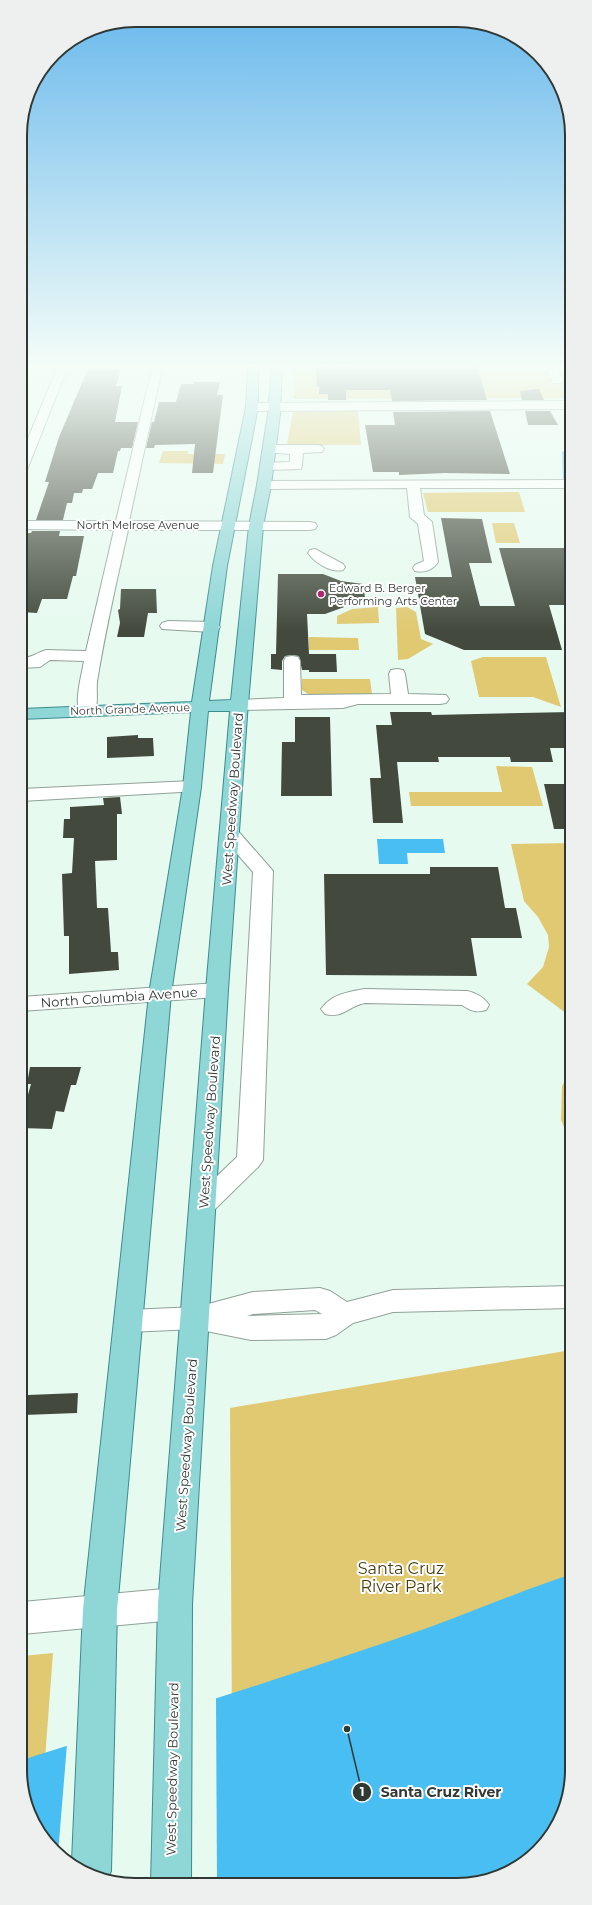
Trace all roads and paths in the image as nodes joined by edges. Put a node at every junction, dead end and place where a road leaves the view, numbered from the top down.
1 (138, 453) edge
2 (243, 453) edge
3 (269, 453) edge
4 (297, 453) edge
5 (267, 466) junction
6 (296, 466) junction
7 (565, 484) edge
8 (264, 485) junction
9 (308, 485) junction
10 (413, 485) junction
11 (27, 525) edge
12 (121, 525) junction
13 (227, 526) junction
14 (256, 526) junction
15 (310, 526) dead end
16 (315, 554) dead end
17 (338, 566) dead end
18 (420, 568) dead end
19 (168, 626) dead end
20 (212, 627) junction
21 (92, 656) junction
22 (292, 661) dead end
23 (27, 663) edge
24 (397, 674) dead end
25 (400, 699) junction
26 (440, 699) dead end
27 (294, 703) junction
28 (239, 705) junction
29 (200, 707) junction
30 (87, 711) junction
31 (27, 714) edge
32 (192, 787) junction
33 (27, 795) edge
34 (230, 834) junction
35 (217, 990) junction
36 (160, 994) junction
37 (27, 1004) edge
38 (478, 1006) dead end
39 (333, 1009) dead end
40 (203, 1205) junction
41 (565, 1297) edge
42 (196, 1318) junction
43 (128, 1321) junction
44 (175, 1604) junction
45 (100, 1610) junction
46 (27, 1617) edge
47 (91, 1869) edge
48 (171, 1878) edge

1 - 12 street
2 - 13 main road
3 - 5 main road, West Speedway Boulevard
4 - 6 street
5 - 6 street
5 - 8 main road, West Speedway Boulevard
6 - 9 street
7 - 10 street
8 - 9 street
8 - 14 main road, West Speedway Boulevard
9 - 10 street
10 - 18 street
11 - 12 street, North Melrose Avenue
12 - 13 street, North Melrose Avenue
12 - 21 street
13 - 14 street, North Melrose Avenue
13 - 20 main road
14 - 15 street, North Melrose Avenue
14 - 28 main road, West Speedway Boulevard
16 - 17 street
19 - 20 street
20 - 29 main road
21 - 23 street
21 - 30 street
22 - 27 street
24 - 25 street
25 - 26 street
25 - 27 street
27 - 28 street
28 - 29 main road, North Grande Avenue
28 - 34 main road, West Speedway Boulevard
29 - 30 main road, North Grande Avenue
29 - 32 main road
30 - 31 main road, North Grande Avenue
32 - 33 street
32 - 36 main road
34 - 35 main road, West Speedway Boulevard
34 - 40 street
35 - 36 street, North Columbia Avenue
35 - 40 main road, West Speedway Boulevard
36 - 37 street, North Columbia Avenue
36 - 43 main road
38 - 39 street
40 - 42 main road, West Speedway Boulevard
41 - 42 street
42 - 43 street
42 - 44 main road, West Speedway Boulevard
43 - 45 main road
44 - 45 street
44 - 48 main road, West Speedway Boulevard
45 - 46 street
45 - 47 main road

